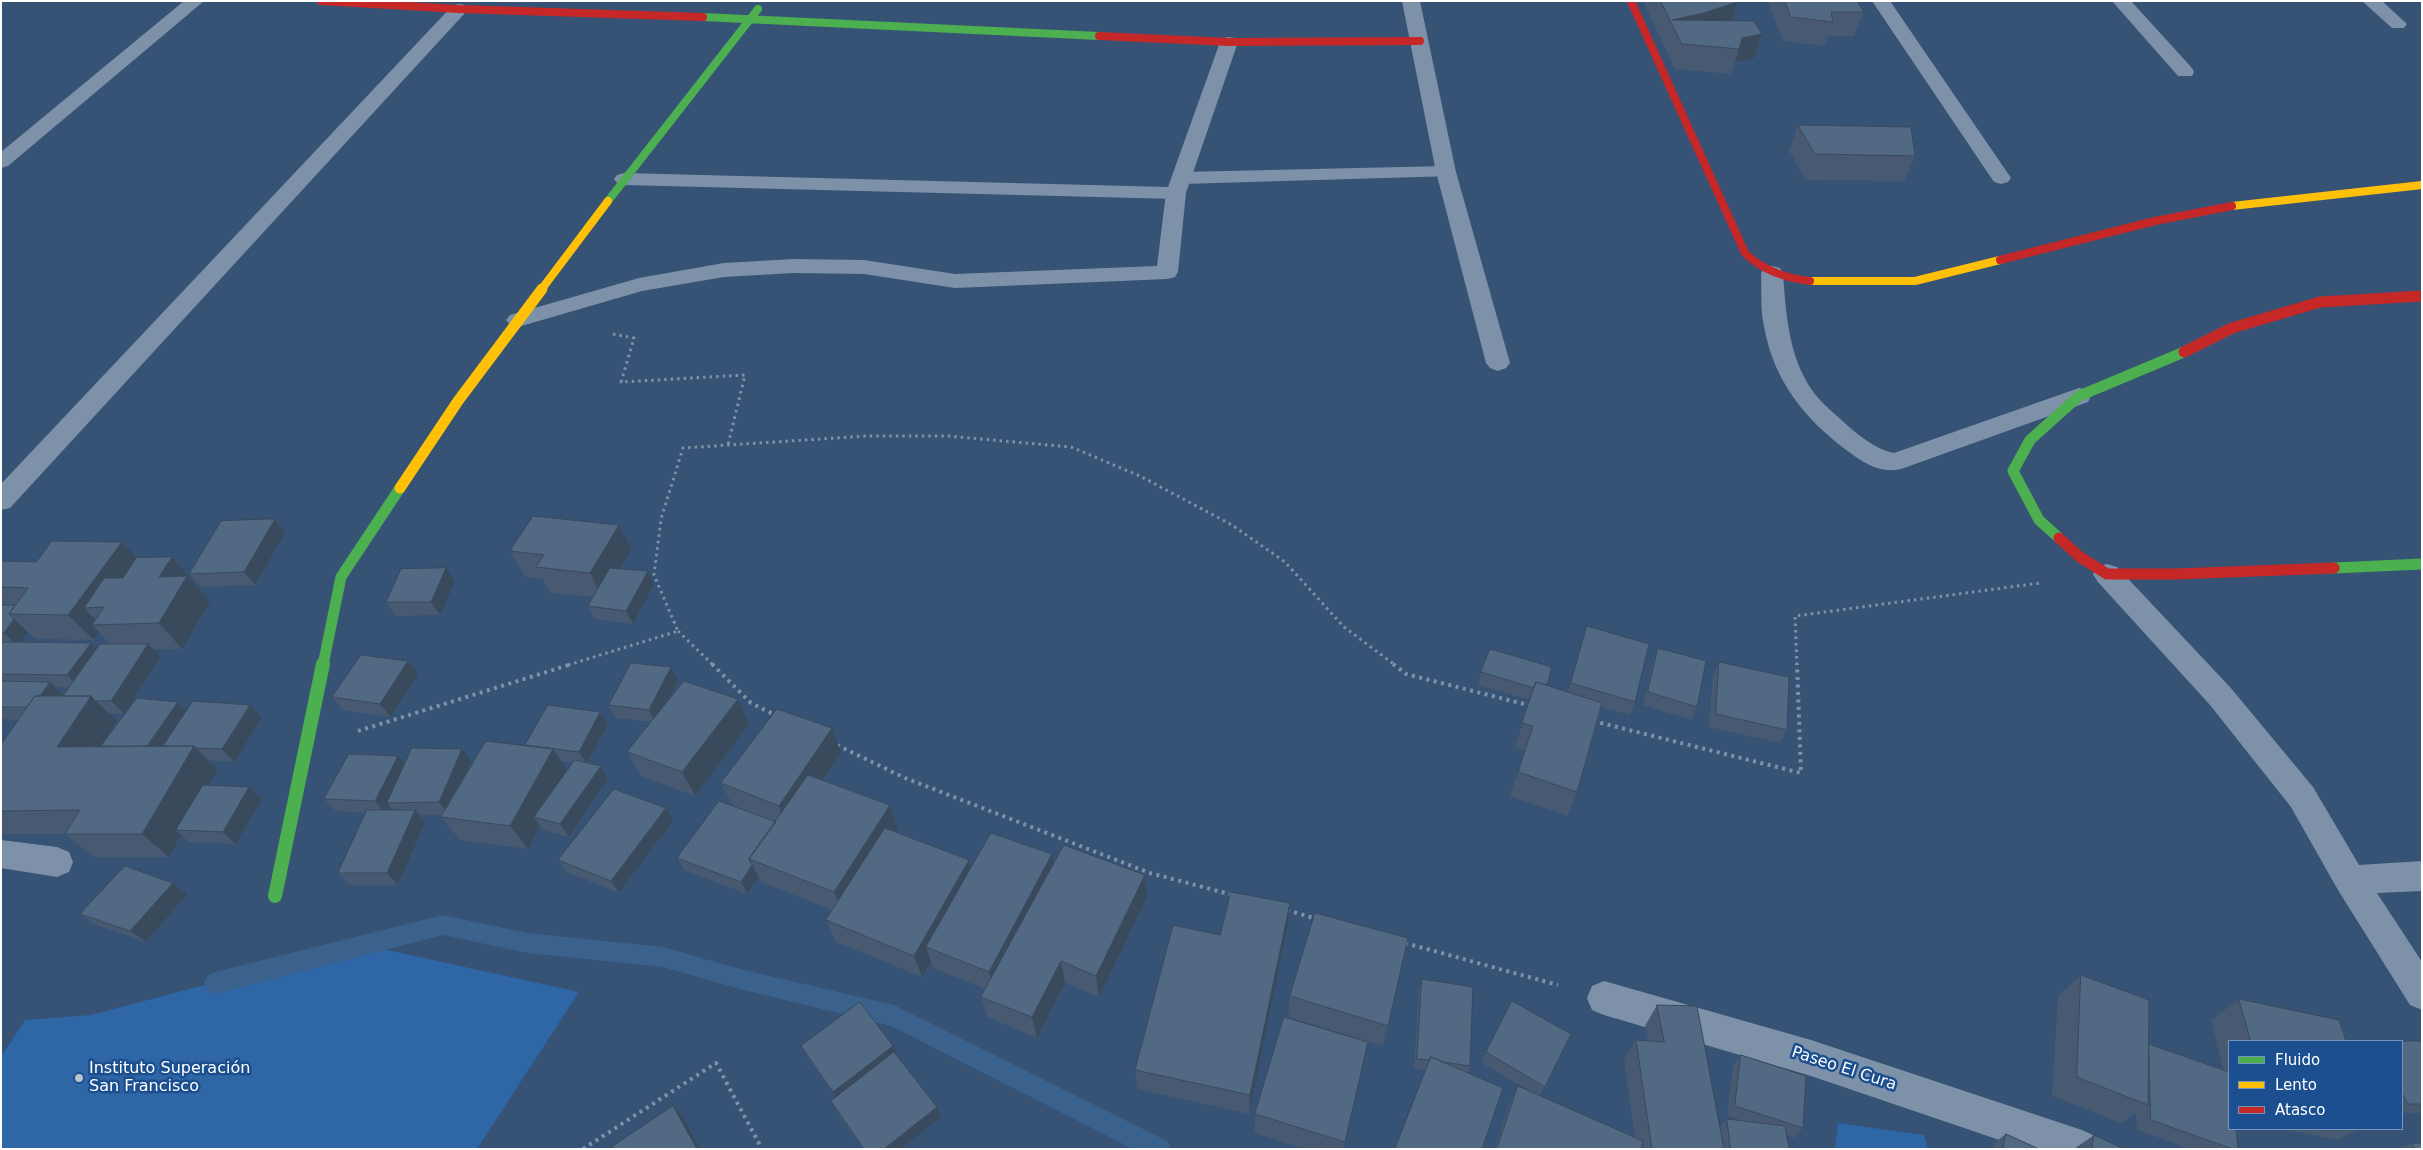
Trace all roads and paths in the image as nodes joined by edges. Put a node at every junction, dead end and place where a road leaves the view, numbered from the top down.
1 (195, 1) edge
2 (321, 1) edge
3 (763, 1) edge
4 (1411, 1) edge
5 (1631, 1) edge
6 (1881, 1) edge
7 (2121, 1) edge
8 (2371, 1) edge
9 (459, 9) junction
10 (751, 19) junction
11 (2398, 24) dead end
12 (1420, 41) junction
13 (1230, 42) junction
14 (2185, 72) dead end
15 (1, 142) edge
16 (25, 143) junction
17 (1, 162) edge
18 (1446, 172) junction
19 (624, 178) junction
20 (2001, 178) dead end
21 (2422, 185) edge
22 (1179, 186) junction
23 (1772, 272) junction
24 (2422, 296) edge
25 (518, 320) junction
26 (605, 333) dead end
27 (1498, 363) dead end
28 (2079, 396) junction
29 (728, 445) junction
30 (1, 501) edge
31 (2422, 564) edge
32 (2107, 574) junction
33 (678, 631) junction
34 (1541, 708) edge
35 (776, 716) edge
36 (1589, 720) edge
37 (828, 741) edge
38 (306, 747) junction
39 (1, 854) edge
40 (57, 862) dead end
41 (2422, 876) edge
42 (2350, 880) junction
43 (275, 896) dead end
44 (1235, 896) edge
45 (1283, 909) edge
46 (1320, 920) edge
47 (1396, 940) edge
48 (2422, 993) edge
49 (1604, 998) joint
50 (584, 1149) edge
51 (762, 1149) edge
52 (2082, 1149) edge

1 - 16 street
2 - 9 street
3 - 10 street
4 - 12 street
5 - 23 street
6 - 20 street
7 - 14 street
8 - 11 street
9 - 10 street
9 - 30 street
10 - 13 street
10 - 19 street
12 - 13 street
12 - 18 street
13 - 22 street
15 - 16 street
16 - 17 street
18 - 22 street
18 - 27 street
19 - 22 street
19 - 25 street
21 - 23 street
22 - 25 street
23 - 28 street
24 - 28 street
25 - 38 street
26 - 29 path
28 - 32 street
29 - 33 path
29 - 34 path
31 - 32 street
32 - 36 path
32 - 42 street
33 - 35 path
33 - 38 path
37 - 44 path
38 - 43 street
39 - 40 street
41 - 42 street
42 - 48 street
45 - 46 path
47 - 49 path
49 - 52 street, Paseo El Cura
50 - 51 path

